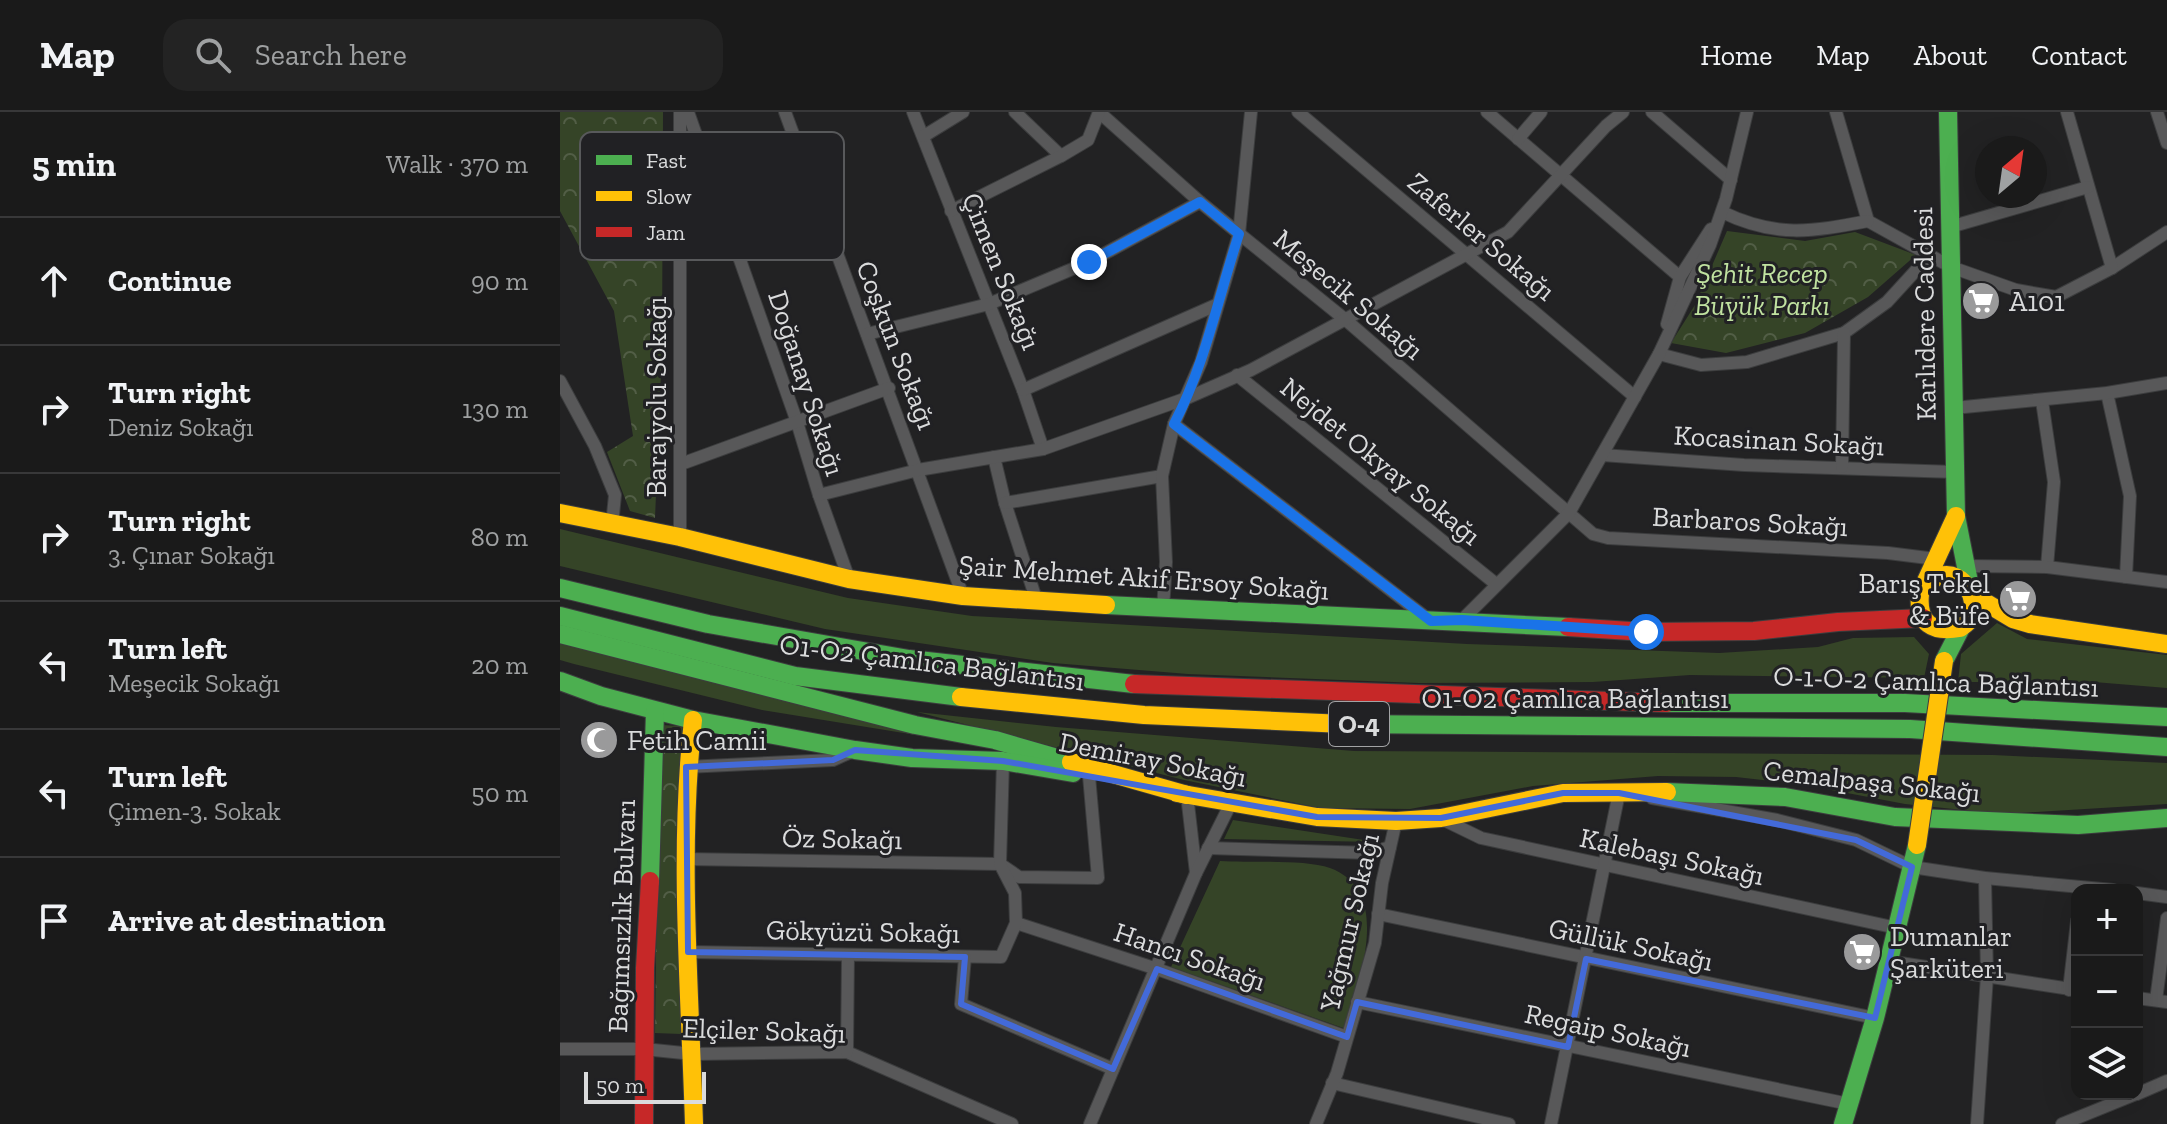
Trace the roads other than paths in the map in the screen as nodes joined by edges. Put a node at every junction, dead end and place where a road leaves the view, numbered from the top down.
1 (680, 112) edge
2 (688, 112) edge
3 (785, 112) edge
4 (913, 112) edge
5 (963, 112) edge
6 (1015, 112) edge
7 (1251, 112) edge
8 (1298, 112) edge
9 (1487, 112) edge
10 (1541, 112) edge
11 (1623, 112) edge
12 (1652, 112) edge
13 (1747, 112) edge
14 (1836, 112) edge
15 (1948, 112) edge
16 (2067, 112) edge
17 (2157, 112) edge
18 (1099, 113) edge
19 (680, 132) edge
20 (695, 132) edge
21 (792, 132) edge
22 (924, 136) junction
23 (1518, 139) junction
24 (2167, 143) edge
25 (1061, 156) junction
26 (1561, 176) junction
27 (1731, 180) junction
28 (2088, 187) junction
29 (1200, 202) junction
30 (951, 211) junction
31 (1722, 212) junction
32 (1868, 221) junction
33 (1950, 227) junction
34 (2167, 232) edge
35 (1239, 234) junction
36 (1467, 253) junction
37 (1930, 255) junction
38 (680, 260) edge
39 (740, 260) edge
40 (840, 260) edge
41 (1951, 267) junction
42 (2112, 268) junction
43 (1680, 277) junction
44 (989, 304) junction
45 (1216, 305) junction
46 (1347, 321) junction
47 (1844, 333) junction
48 (867, 334) junction
49 (1659, 354) junction
50 (1237, 375) junction
51 (560, 381) edge
52 (2167, 383) edge
53 (889, 388) junction
54 (1023, 390) junction
55 (2107, 393) junction
56 (1635, 397) junction
57 (1187, 398) junction
58 (2042, 401) junction
59 (1954, 408) junction
60 (797, 422) junction
61 (1174, 424) junction
62 (1043, 449) junction
63 (1602, 455) junction
64 (994, 457) junction
65 (681, 464) junction
66 (1842, 467) junction
67 (918, 470) junction
68 (1955, 472) junction
69 (1162, 476) junction
70 (819, 495) junction
71 (1005, 503) junction
72 (560, 513) edge
73 (1569, 513) junction
74 (1956, 516) junction
75 (612, 525) junction
76 (680, 537) junction
77 (1936, 559) junction
78 (1966, 566) junction
79 (2047, 567) junction
80 (2126, 577) junction
81 (849, 579) junction
82 (2167, 582) edge
83 (1496, 584) junction
84 (560, 588) edge
85 (1922, 590) junction
86 (1972, 591) junction
87 (963, 596) junction
88 (1037, 602) junction
89 (1163, 609) junction
90 (560, 616) edge
91 (1462, 620) junction
92 (1431, 621) junction
93 (1838, 622) junction
94 (1926, 622) junction
95 (1962, 626) junction
96 (560, 634) edge
97 (2167, 644) edge
98 (1944, 661) junction
99 (560, 681) edge
100 (560, 691) edge
101 (601, 696) junction
102 (655, 711) junction
103 (2167, 717) edge
104 (693, 720) junction
105 (2167, 747) edge
106 (855, 750) junction
107 (1003, 761) junction
108 (686, 767) junction
109 (1089, 776) junction
110 (1619, 793) junction
111 (1187, 795) junction
112 (1231, 803) junction
113 (1441, 818) junction
114 (2167, 818) edge
115 (1396, 821) junction
116 (1390, 847) junction
117 (1208, 848) junction
118 (683, 859) junction
119 (1000, 864) junction
120 (1605, 867) junction
121 (1912, 867) junction
122 (1196, 873) junction
123 (1985, 878) junction
124 (2071, 887) edge
125 (2143, 894) edge
126 (2167, 897) edge
127 (1378, 914) junction
128 (2167, 918) edge
129 (1016, 923) junction
130 (1897, 928) junction
131 (688, 952) junction
132 (848, 955) junction
133 (965, 957) junction
134 (1586, 959) junction
135 (1887, 961) junction
136 (1157, 969) junction
137 (1987, 976) junction
138 (2071, 990) edge
139 (2162, 1001) edge
140 (1357, 1002) junction
141 (1875, 1018) junction
142 (1347, 1037) junction
143 (1568, 1047) junction
144 (560, 1049) edge
145 (644, 1049) junction
146 (847, 1052) junction
147 (693, 1054) junction
148 (1113, 1069) junction
149 (2167, 1081) edge
150 (1332, 1083) junction
151 (2143, 1091) edge
152 (2121, 1100) edge
153 (1849, 1104) junction
154 (644, 1124) edge
155 (694, 1124) edge
156 (1012, 1124) edge
157 (1090, 1124) edge
158 (1316, 1124) edge
159 (1509, 1124) edge
160 (1551, 1124) edge
161 (1843, 1124) edge
162 (1977, 1124) edge
163 (2062, 1124) edge

1 - 19 street, Barajyolu Sokağı
2 - 20 street, Doğanay Sokağı
3 - 21 street, Coşkun Sokağı
4 - 22 street, Çimen Sokağı
5 - 22 street
6 - 25 street
7 - 35 street
8 - 36 street, Zaferler Sokağı
9 - 23 street
10 - 23 street
11 - 26 street
12 - 27 street
13 - 27 street
14 - 32 street
15 - 33 main road, Karlıdere Caddesi
16 - 28 street
17 - 24 street
18 - 25 street
18 - 29 street, Meşecik Sokağı
22 - 30 street, Çimen Sokağı
23 - 26 street
25 - 30 street
26 - 36 street
26 - 43 street
27 - 31 street
28 - 33 street
28 - 42 street
29 - 35 street, Meşecik Sokağı
29 - 44 street
30 - 44 street, Çimen Sokağı
31 - 32 street
31 - 43 street
31 - 49 street
32 - 37 street
33 - 41 main road, Karlıdere Caddesi
34 - 42 street
35 - 45 street
35 - 46 street, Meşecik Sokağı
36 - 46 street
36 - 56 street, Zaferler Sokağı
37 - 41 street
37 - 47 street
38 - 65 street, Barajyolu Sokağı
39 - 60 street, Doğanay Sokağı
40 - 48 street, Coşkun Sokağı
41 - 42 street
41 - 59 main road, Karlıdere Caddesi
43 - 49 street
44 - 48 street
44 - 54 street, Çimen Sokağı
45 - 54 street
45 - 57 street
46 - 50 street
46 - 73 street, Meşecik Sokağı
47 - 49 street
47 - 66 street
48 - 53 street, Coşkun Sokağı
49 - 56 street
50 - 57 street
50 - 83 street, Nejdet Okyay Sokağı
51 - 75 street
52 - 55 street
53 - 60 street
53 - 67 street, Coşkun Sokağı
54 - 62 street, Çimen Sokağı
55 - 58 street
55 - 80 street
56 - 63 street
57 - 61 street
57 - 62 street
58 - 59 street
58 - 79 street
59 - 68 main road, Karlıdere Caddesi
60 - 65 street
60 - 70 street, Doğanay Sokağı
61 - 69 street
61 - 92 street
62 - 64 street
63 - 66 street, Kocasinan Sokağı
63 - 73 street
64 - 67 street
64 - 71 street
65 - 76 street, Barajyolu Sokağı
66 - 68 street, Kocasinan Sokağı
67 - 70 street
67 - 87 street, Coşkun Sokağı
68 - 74 main road, Karlıdere Caddesi
69 - 71 street
69 - 89 street
70 - 81 street, Doğanay Sokağı
71 - 88 street
72 - 75 main road, Şair Mehmet Akif Ersoy Sokağı
73 - 77 street, Barbaros Sokağı
73 - 83 street
74 - 77 main road, Karlıdere Caddesi
74 - 78 main road, Karlıdere Caddesi
75 - 76 main road, Şair Mehmet Akif Ersoy Sokağı
76 - 81 main road, Şair Mehmet Akif Ersoy Sokağı
77 - 85 main road, Karlıdere Caddesi
78 - 79 street
78 - 86 main road, Karlıdere Caddesi
79 - 80 street
80 - 82 street
81 - 87 main road, Şair Mehmet Akif Ersoy Sokağı
83 - 91 street
84 - 103 main road, O-1-O-2 Çamlıca Bağlantısı / O-4
85 - 86 main road
85 - 93 main road
85 - 94 main road
86 - 95 main road
86 - 97 main road
87 - 88 main road, Şair Mehmet Akif Ersoy Sokağı
88 - 89 main road, Şair Mehmet Akif Ersoy Sokağı
89 - 92 main road, Şair Mehmet Akif Ersoy Sokağı
90 - 105 main road, O1-O2 Çamlıca Bağlantısı / O-4
91 - 92 main road, Şair Mehmet Akif Ersoy Sokağı
91 - 93 main road, Şair Mehmet Akif Ersoy Sokağı
93 - 94 main road, Şair Mehmet Akif Ersoy Sokağı
94 - 95 main road
94 - 98 main road
95 - 98 main road
96 - 111 main road
98 - 121 main road, bridge
99 - 101 main road, Demiray Sokağı
100 - 101 street
101 - 102 main road, Demiray Sokağı
102 - 104 main road, Demiray Sokağı
102 - 145 main road, Bağımsızlık Bulvarı
104 - 106 main road, Demiray Sokağı
104 - 108 main road
106 - 107 main road, Demiray Sokağı
106 - 108 street
107 - 109 main road, Demiray Sokağı
107 - 119 street
108 - 118 main road
109 - 111 main road, Demiray Sokağı
109 - 119 street, Öz Sokağı
110 - 113 main road, Cemalpaşa Sokağı
110 - 114 main road, Cemalpaşa Sokağı
110 - 120 street
110 - 121 street, Cemalpaşa Sokağı
111 - 112 main road, Demiray Sokağı
111 - 122 street
112 - 115 main road, Demiray Sokağı
112 - 117 street
113 - 115 main road, Demiray Sokağı
113 - 120 street, Kalebaşı Sokağı
115 - 116 street, Yağmur Sokağı
116 - 117 street
116 - 127 street, Yağmur Sokağı
117 - 122 street
118 - 119 street, Öz Sokağı
118 - 131 main road
119 - 129 street
120 - 130 street, Kalebaşı Sokağı
120 - 134 street
121 - 123 street, Cemalpaşa Sokağı
121 - 130 main road
122 - 136 street
123 - 124 street, Cemalpaşa Sokağı
123 - 137 street
125 - 126 street
127 - 134 street, Güllük Sokağı
127 - 140 street, Yağmur Sokağı
128 - 139 street
129 - 133 street, Gökyüzü Sokağı
129 - 136 street, Hancı Sokağı
130 - 135 main road
131 - 132 street, Gökyüzü Sokağı
131 - 147 main road
132 - 133 street, Gökyüzü Sokağı
132 - 146 street
133 - 148 street
134 - 141 street, Güllük Sokağı
134 - 143 street
135 - 137 street
135 - 141 main road
136 - 142 street, Hancı Sokağı
136 - 148 street
137 - 138 street
137 - 162 street
140 - 142 street, Yağmur Sokağı
140 - 143 street, Regaip Sokağı
141 - 153 main road
142 - 150 street, Yağmur Sokağı
143 - 153 street, Regaip Sokağı
143 - 160 street
144 - 145 street, Elçiler Sokağı
145 - 147 street, Elçiler Sokağı
145 - 154 main road, Bağımsızlık Bulvarı
146 - 147 street, Elçiler Sokağı
146 - 156 street, Elçiler Sokağı
147 - 155 main road
148 - 157 street
149 - 151 street
150 - 158 street, Yağmur Sokağı
150 - 159 street
152 - 163 street
153 - 161 main road

